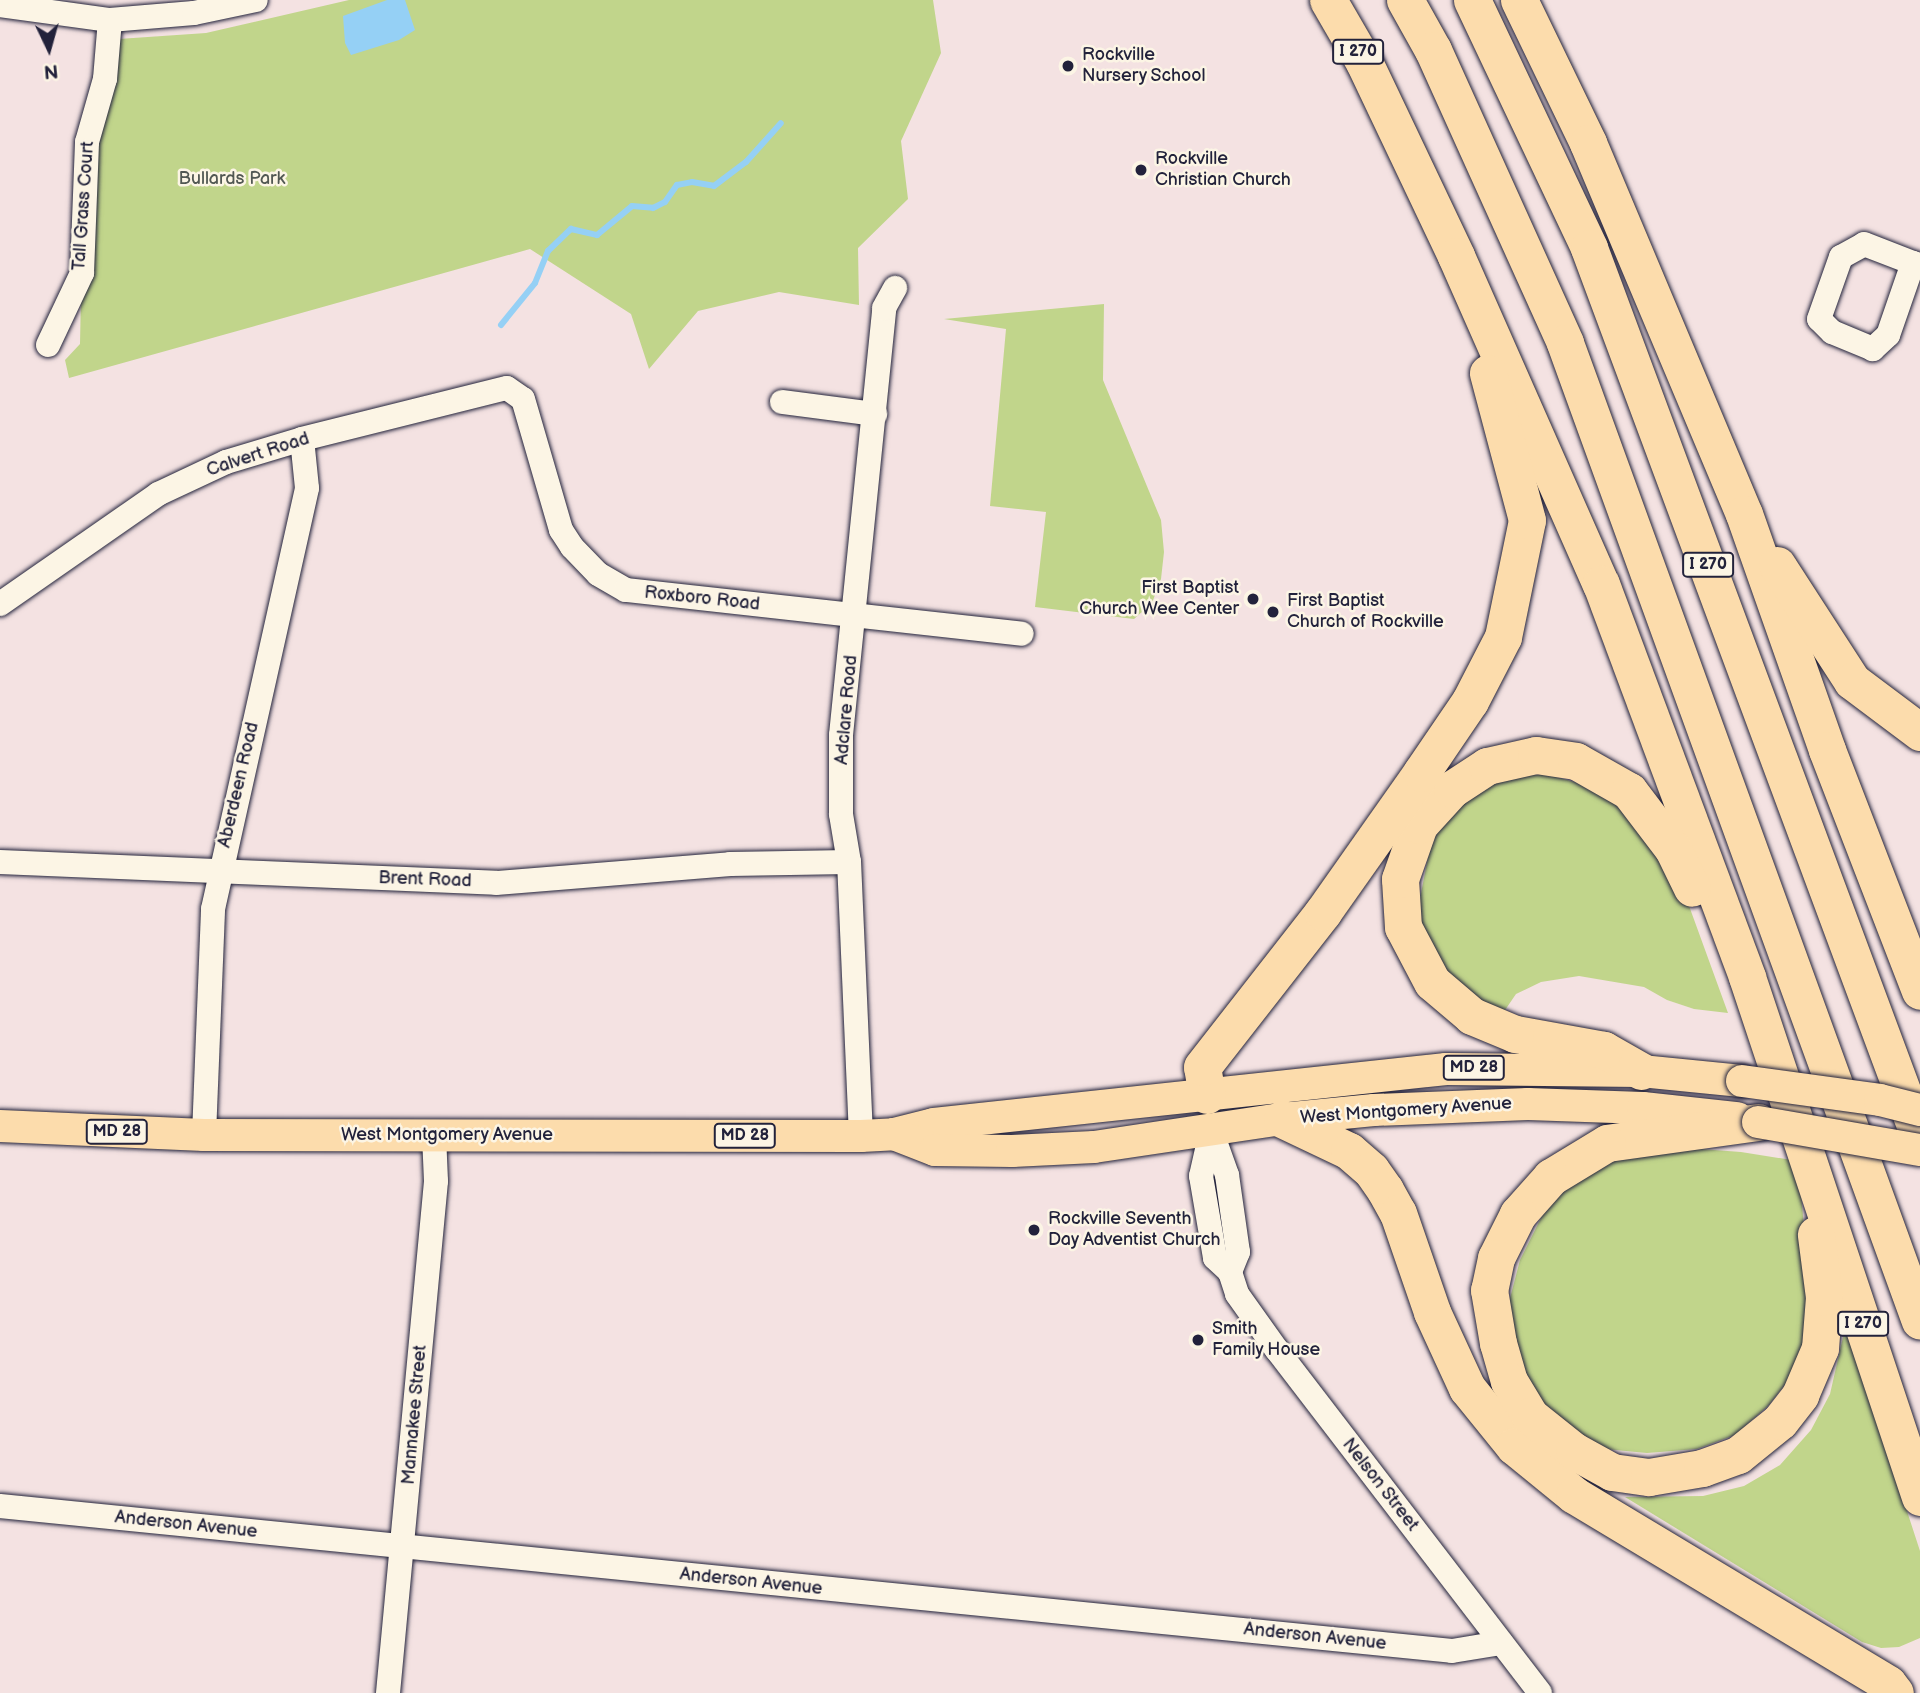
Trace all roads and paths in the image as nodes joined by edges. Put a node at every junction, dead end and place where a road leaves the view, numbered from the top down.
1 (256, 0) edge
2 (1328, 0) edge
3 (1398, 0) edge
4 (1405, 0) edge
5 (1472, 0) edge
6 (1519, 0) edge
7 (0, 5) edge
8 (110, 20) junction
9 (1433, 50) junction
10 (1456, 256) junction
11 (895, 288) dead end
12 (48, 345) dead end
13 (507, 388) joint
14 (782, 402) dead end
15 (874, 414) junction
16 (302, 439) junction
17 (1744, 514) junction
18 (0, 604) edge
19 (856, 616) junction
20 (1022, 634) dead end
21 (1920, 732) edge
22 (0, 862) edge
23 (849, 862) junction
24 (220, 872) junction
25 (1920, 991) edge
26 (1763, 1024) junction
27 (1641, 1071) junction
28 (1207, 1095) junction
29 (1920, 1110) edge
30 (1282, 1119) junction
31 (1758, 1122) junction
32 (0, 1126) edge
33 (1211, 1132) junction
34 (894, 1134) junction
35 (204, 1135) junction
36 (434, 1136) junction
37 (861, 1136) junction
38 (1920, 1139) edge
39 (1920, 1150) edge
40 (1805, 1151) junction
41 (1920, 1321) edge
42 (1920, 1497) edge
43 (0, 1506) edge
44 (403, 1547) junction
45 (1501, 1643) junction
46 (388, 1693) edge
47 (1540, 1693) edge
48 (1895, 1693) edge

1 - 8 street
2 - 10 highway, I 270
3 - 9 highway
4 - 9 highway, I 270
5 - 38 highway, I 270
6 - 17 highway, I 270
7 - 8 street
8 - 12 street, Tall Grass Court
9 - 41 highway, I 270
10 - 26 highway, I 270
10 - 28 highway
11 - 15 street, Adclare Road
13 - 16 street, Calvert Road
13 - 19 street, Roxboro Road
14 - 15 street
15 - 19 street, Adclare Road
16 - 18 street, Calvert Road
16 - 24 street, Aberdeen Road
17 - 21 highway
17 - 25 highway, I 270
19 - 20 street, Roxboro Road
19 - 23 street, Adclare Road
22 - 24 street, Brent Road
23 - 24 street, Brent Road
23 - 37 street, Adclare Road
24 - 35 street, Aberdeen Road
26 - 27 highway
26 - 40 highway, I 270
27 - 28 main road, West Montgomery Avenue / MD 28
27 - 29 main road, West Montgomery Avenue / MD 28, bridge
28 - 33 street, Nelson Street
28 - 34 main road, West Montgomery Avenue / MD 28
30 - 31 main road, West Montgomery Avenue / MD 28
30 - 33 main road, West Montgomery Avenue / MD 28
30 - 48 highway
31 - 39 main road, West Montgomery Avenue / MD 28, bridge
31 - 40 highway
32 - 35 main road, West Montgomery Avenue / MD 28
33 - 34 main road, West Montgomery Avenue / MD 28
33 - 45 street, Nelson Street
34 - 37 main road, West Montgomery Avenue / MD 28
35 - 36 main road, West Montgomery Avenue / MD 28
36 - 37 main road, West Montgomery Avenue / MD 28
36 - 44 street, Mannakee Street
40 - 42 highway, I 270
43 - 44 street, Anderson Avenue
44 - 45 street, Anderson Avenue
44 - 46 street, Mannakee Street
45 - 47 street, Nelson Street

